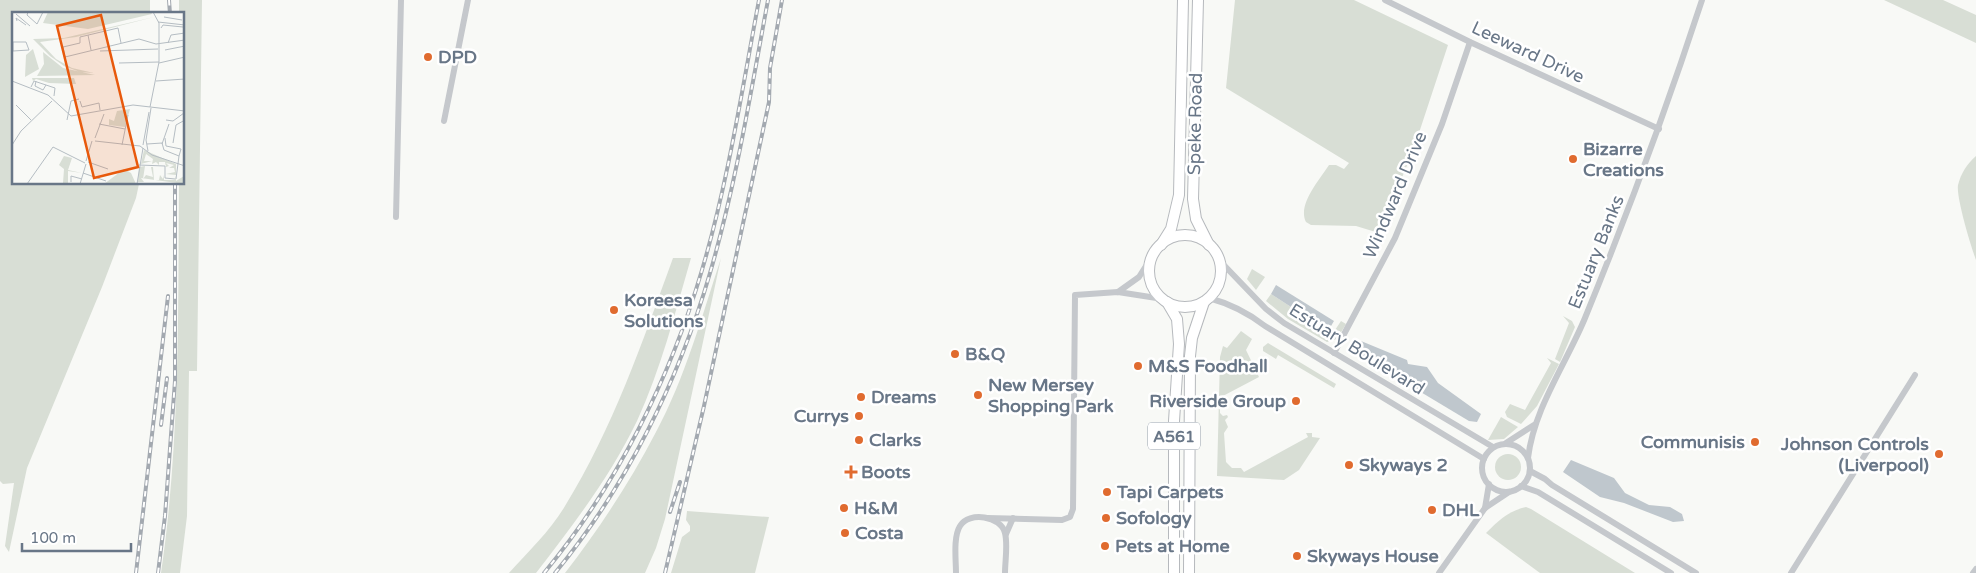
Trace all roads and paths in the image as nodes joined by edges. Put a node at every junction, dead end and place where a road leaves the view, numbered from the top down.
1 (401, 0) edge
2 (468, 0) edge
3 (1183, 0) edge
4 (1198, 0) edge
5 (1385, 0) edge
6 (1702, 0) edge
7 (1470, 42) junction
8 (444, 121) dead end
9 (1658, 129) junction
10 (396, 217) dead end
11 (1161, 245) junction
12 (1209, 245) junction
13 (1153, 255) junction
14 (1219, 260) junction
15 (1118, 292) junction
16 (1207, 300) junction
17 (1165, 301) junction
18 (1334, 353) junction
19 (1915, 375) dead end
20 (1534, 424) junction
21 (1506, 444) junction
22 (1493, 447) junction
23 (1528, 458) junction
24 (1484, 459) junction
25 (1530, 471) junction
26 (1490, 484) junction
27 (1521, 486) junction
28 (1510, 491) junction
29 (1485, 508) junction
30 (987, 518) junction
31 (1013, 518) junction
32 (1006, 534) junction
33 (1976, 569) edge
34 (956, 573) edge
35 (1005, 573) edge
36 (1174, 573) edge
37 (1189, 573) edge
38 (1439, 573) edge
39 (1670, 573) edge
40 (1696, 573) edge
41 (1791, 573) edge
42 (1973, 573) edge

1 - 10 street
2 - 8 street
3 - 11 highway, Speke Road
4 - 12 highway, Speke Road
5 - 7 street, Leeward Drive
6 - 9 street, Estuary Banks
7 - 9 street, Leeward Drive
7 - 18 street, Windward Drive
9 - 20 street, Estuary Banks
11 - 12 highway
11 - 13 highway
12 - 14 highway
13 - 15 street
13 - 17 highway, A561
14 - 16 highway, A561
14 - 18 street, Estuary Boulevard
15 - 17 street
15 - 31 street
16 - 17 highway
16 - 24 street, Estuary Boulevard
16 - 37 highway, A561
17 - 36 highway, A561
18 - 22 street, Estuary Boulevard
19 - 41 street
20 - 21 street, Estuary Banks
20 - 23 street, Estuary Banks
21 - 22 street
21 - 23 street
22 - 24 street
23 - 25 street
24 - 26 street
25 - 27 street
25 - 40 street
26 - 28 street
26 - 29 street
27 - 28 street
27 - 39 street
28 - 29 street
29 - 38 street
30 - 31 street
30 - 32 street
30 - 34 street
31 - 32 street
32 - 35 street
33 - 42 street

